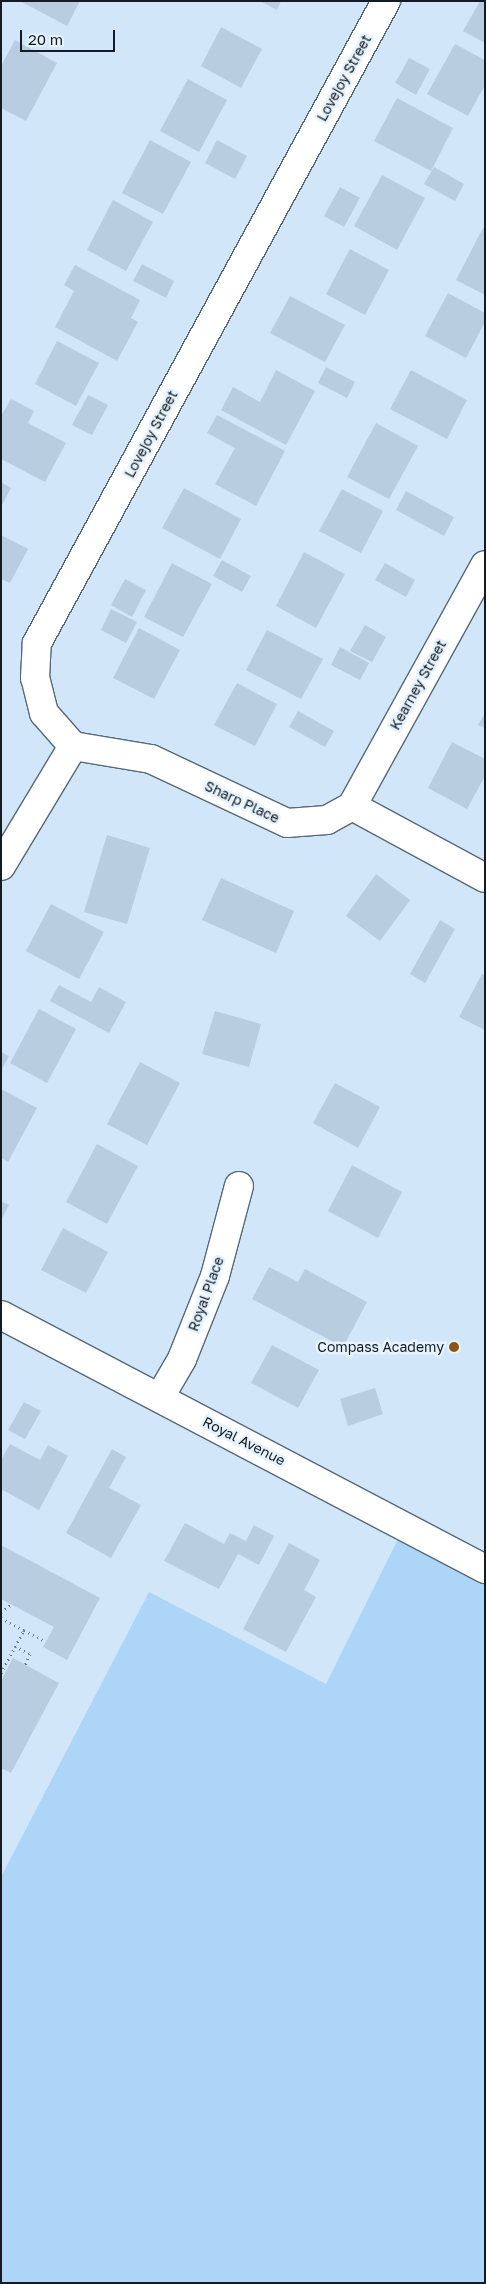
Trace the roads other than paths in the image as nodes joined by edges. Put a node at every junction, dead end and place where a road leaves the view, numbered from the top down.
1 (386, 1) edge
2 (485, 565) edge
3 (73, 746) junction
4 (352, 806) junction
5 (1, 866) edge
6 (485, 878) edge
7 (239, 1186) dead end
8 (1, 1315) edge
9 (160, 1398) junction
10 (485, 1570) edge

1 - 3 street, Lovejoy Street
2 - 4 street, Kearney Street
3 - 4 street, Sharp Place
3 - 5 street
4 - 6 street
7 - 9 street, Royal Place
8 - 9 street, Royal Avenue
9 - 10 street, Royal Avenue

